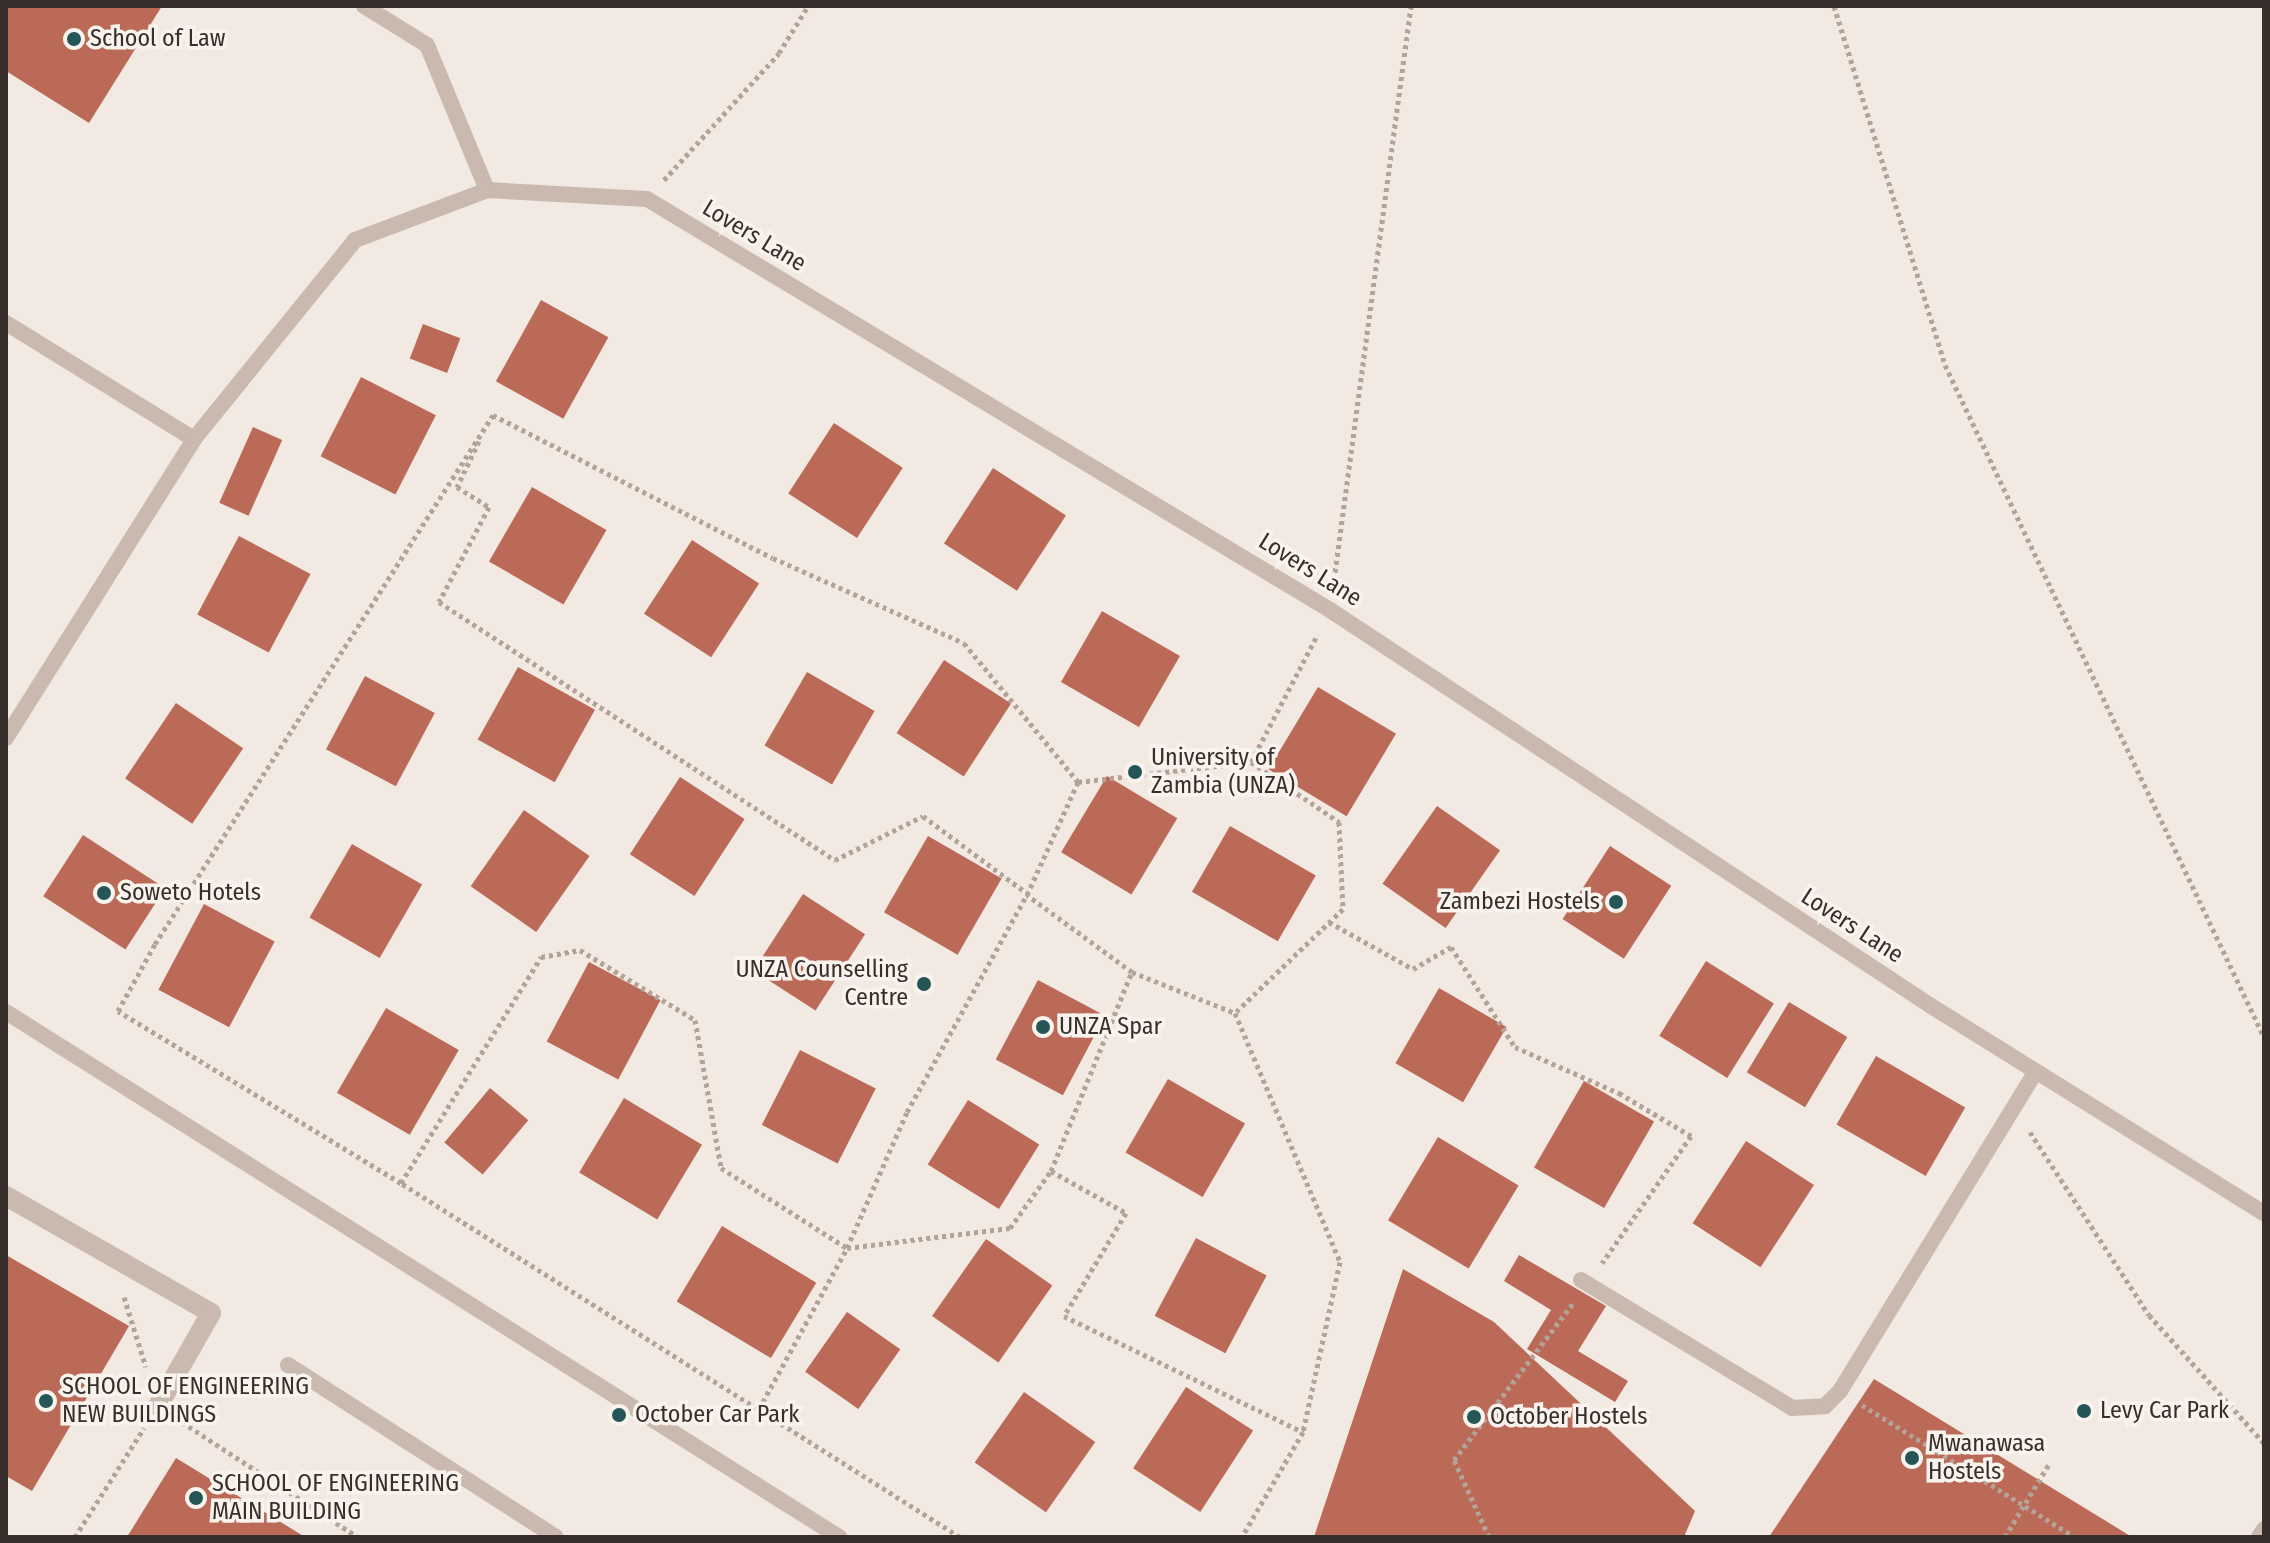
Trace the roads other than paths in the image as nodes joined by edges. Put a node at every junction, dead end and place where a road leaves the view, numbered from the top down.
1 (364, 6) edge
2 (487, 190) junction
3 (6, 323) edge
4 (194, 439) junction
5 (6, 738) edge
6 (6, 1012) edge
7 (2036, 1071) junction
8 (6, 1196) edge
9 (2264, 1213) edge
10 (1584, 1282) road end
11 (288, 1365) dead end
12 (158, 1406) road end
13 (2264, 1529) edge
14 (556, 1537) edge
15 (839, 1537) edge
16 (2259, 1537) edge

1 - 2 lane
2 - 4 lane
2 - 7 lane, Lovers Lane
3 - 4 lane
4 - 5 lane
6 - 15 lane
7 - 9 lane, Lovers Lane
7 - 10 lane
8 - 12 street
11 - 14 lane
13 - 16 lane

